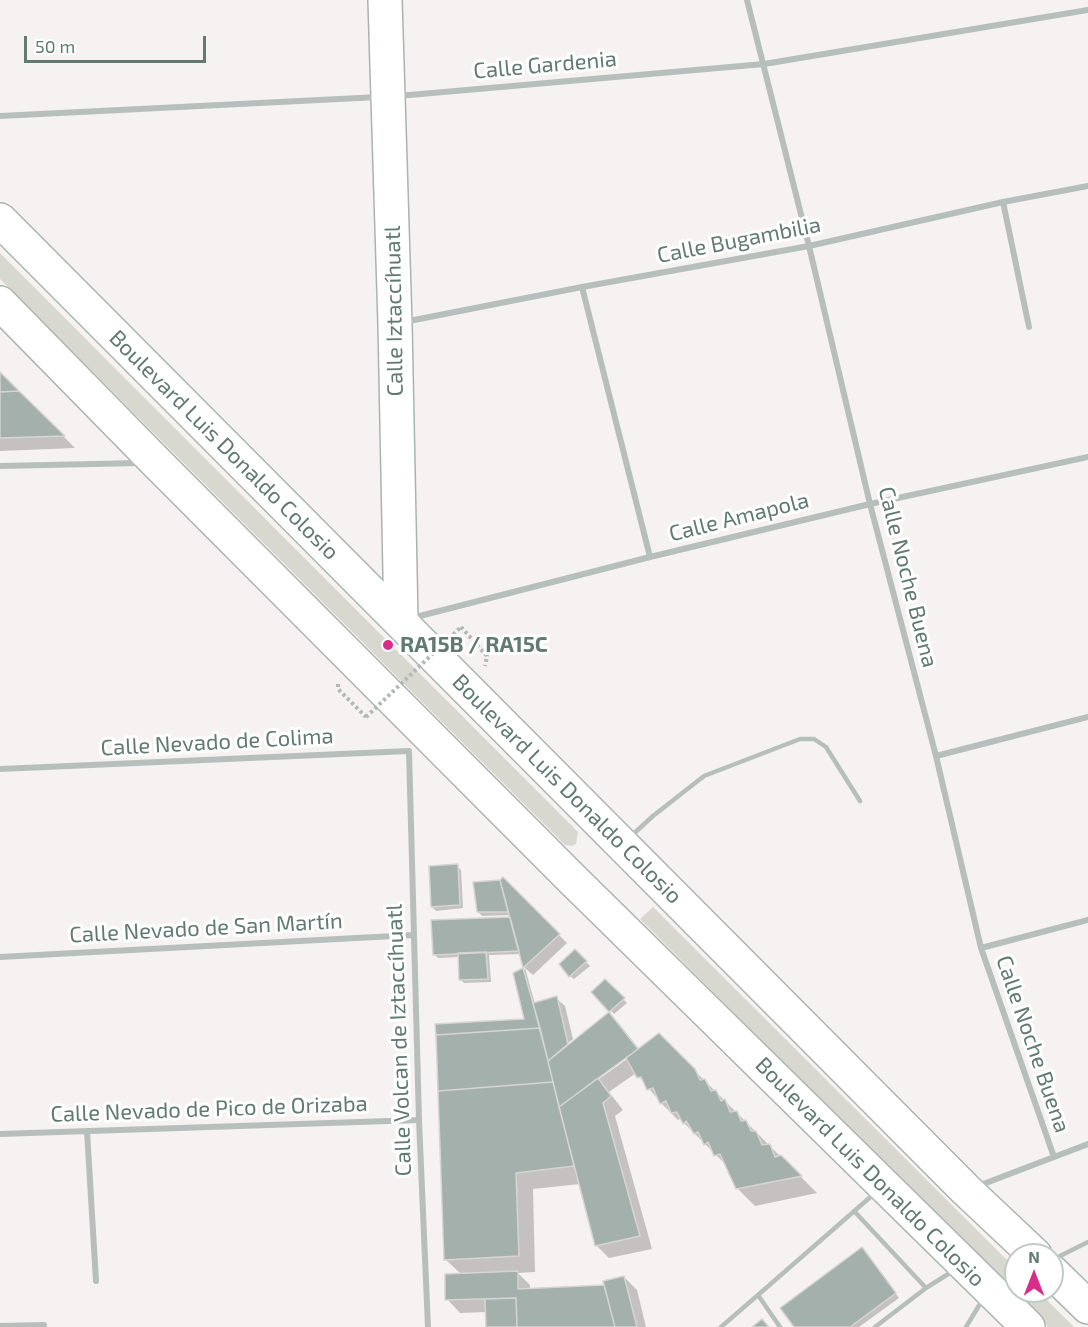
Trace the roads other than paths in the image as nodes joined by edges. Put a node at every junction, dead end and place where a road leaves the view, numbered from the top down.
1 (385, 0) edge
2 (747, 0) edge
3 (1088, 10) edge
4 (764, 64) junction
5 (388, 96) junction
6 (0, 117) edge
7 (1088, 186) edge
8 (1004, 202) junction
9 (0, 219) edge
10 (809, 246) junction
11 (582, 287) junction
12 (0, 303) edge
13 (394, 324) junction
14 (1029, 327) dead end
15 (1088, 457) edge
16 (156, 462) junction
17 (0, 466) edge
18 (870, 504) junction
19 (650, 557) junction
20 (401, 621) junction
21 (1088, 717) edge
22 (417, 740) junction
23 (936, 756) junction
24 (0, 769) edge
25 (860, 801) dead end
26 (622, 845) junction
27 (1088, 920) edge
28 (413, 935) junction
29 (981, 948) junction
30 (0, 957) edge
31 (419, 1120) junction
32 (87, 1131) junction
33 (0, 1134) edge
34 (1088, 1144) edge
35 (1054, 1157) junction
36 (884, 1186) junction
37 (966, 1190) junction
38 (854, 1211) junction
39 (1088, 1242) edge
40 (1022, 1243) edge
41 (1064, 1254) edge
42 (964, 1264) junction
43 (96, 1281) dead end
44 (1064, 1284) edge
45 (926, 1288) junction
46 (989, 1289) junction
47 (758, 1295) junction
48 (1088, 1307) edge
49 (44, 1325) dead end
50 (0, 1326) edge
51 (968, 1326) edge
52 (428, 1327) edge
53 (721, 1327) edge
54 (780, 1327) edge
55 (875, 1327) edge
56 (1028, 1327) edge

1 - 5 main road, Calle Iztaccíhuatl
2 - 4 street, Calle Noche Buena
3 - 4 street, Calle Gardenia
4 - 5 street, Calle Gardenia
4 - 10 street, Calle Noche Buena
5 - 6 street, Calle Gardenia
5 - 13 main road, Calle Iztaccíhuatl
7 - 8 street, Calle Bugambilia
8 - 10 street, Calle Bugambilia
8 - 14 street
9 - 20 main road, Boulevard Luis Donaldo Colosio
10 - 11 street, Calle Bugambilia
10 - 18 street, Calle Noche Buena
11 - 13 street, Calle Bugambilia
11 - 19 street
12 - 16 main road, Boulevard Luis Donaldo Colosio
13 - 20 main road, Calle Iztaccíhuatl
15 - 18 street, Calle Amapola
16 - 17 street
16 - 22 main road, Boulevard Luis Donaldo Colosio
18 - 19 street, Calle Amapola
18 - 23 street, Calle Noche Buena
19 - 20 street, Calle Amapola
20 - 26 main road, Boulevard Luis Donaldo Colosio
21 - 23 street
22 - 24 street, Calle Nevado de Colima
22 - 28 street, Calle Volcan de Iztaccíhuatl
22 - 36 main road, Boulevard Luis Donaldo Colosio
23 - 29 street, Calle Noche Buena
25 - 26 lane
26 - 37 main road, Boulevard Luis Donaldo Colosio
27 - 29 street
28 - 30 street, Calle Nevado de San Martín
28 - 31 street, Calle Volcan de Iztaccíhuatl
29 - 35 street, Calle Noche Buena
31 - 32 street, Calle Nevado de Pico de Orizaba
31 - 52 street, Calle Volcan de Iztaccíhuatl
32 - 33 street, Calle Nevado de Pico de Orizaba
32 - 43 street
34 - 35 street
35 - 37 street
36 - 38 lane
36 - 42 main road, Boulevard Luis Donaldo Colosio
37 - 40 main road, Boulevard Luis Donaldo Colosio
38 - 45 lane
38 - 47 lane
39 - 41 lane
42 - 45 lane
42 - 46 main road, Boulevard Luis Donaldo Colosio
44 - 48 main road
45 - 55 lane
46 - 51 lane
46 - 56 main road, Boulevard Luis Donaldo Colosio
47 - 53 lane
47 - 54 lane
49 - 50 street

